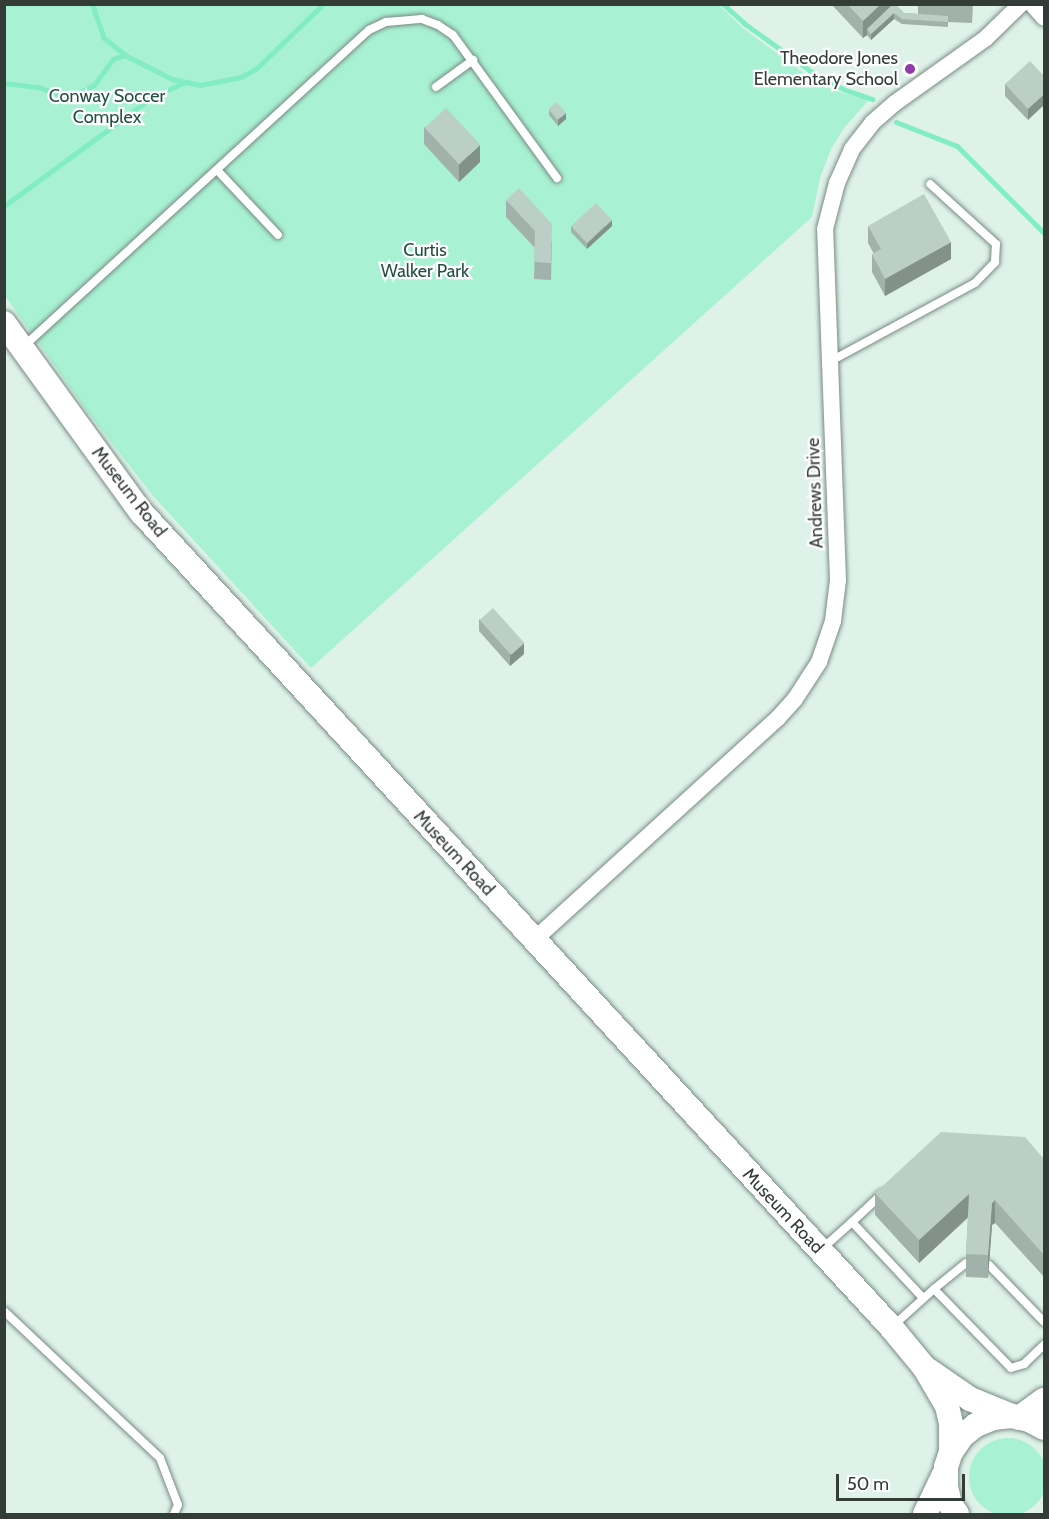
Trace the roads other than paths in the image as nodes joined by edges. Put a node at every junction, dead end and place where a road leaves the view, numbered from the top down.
1 (1021, 4) edge
2 (1032, 4) edge
3 (1044, 18) edge
4 (473, 60) junction
5 (436, 87) dead end
6 (217, 170) junction
7 (556, 178) dead end
8 (930, 184) dead end
9 (278, 235) dead end
10 (4, 323) edge
11 (22, 348) junction
12 (829, 362) junction
13 (534, 940) junction
14 (886, 1190) edge
15 (852, 1222) junction
16 (820, 1251) junction
17 (966, 1263) edge
18 (989, 1265) edge
19 (934, 1289) junction
20 (923, 1298) junction
21 (4, 1311) edge
22 (1044, 1322) edge
23 (891, 1328) junction
24 (1044, 1345) edge
25 (924, 1367) junction
26 (1044, 1400) edge
27 (1016, 1417) junction
28 (1044, 1428) edge
29 (949, 1459) junction
30 (174, 1515) edge
31 (925, 1515) edge
32 (957, 1515) edge

1 - 12 street, Andrews Drive
2 - 3 street
4 - 5 lane
4 - 6 lane
4 - 7 lane
6 - 9 lane
6 - 11 lane
8 - 12 lane
10 - 11 street, Museum Road
11 - 13 street, Museum Road
12 - 13 street, Andrews Drive
13 - 16 street, Museum Road
14 - 15 lane
15 - 16 lane
15 - 20 lane
16 - 23 street, Museum Road
17 - 19 lane
18 - 22 lane
19 - 20 lane
19 - 24 lane
20 - 23 lane
21 - 30 lane
23 - 25 street, Museum Road
25 - 27 street, Museum Road
25 - 29 street, Museum Road
26 - 27 street
27 - 28 street, Museum Road
27 - 29 street
29 - 31 street
29 - 32 street, Museum Road

